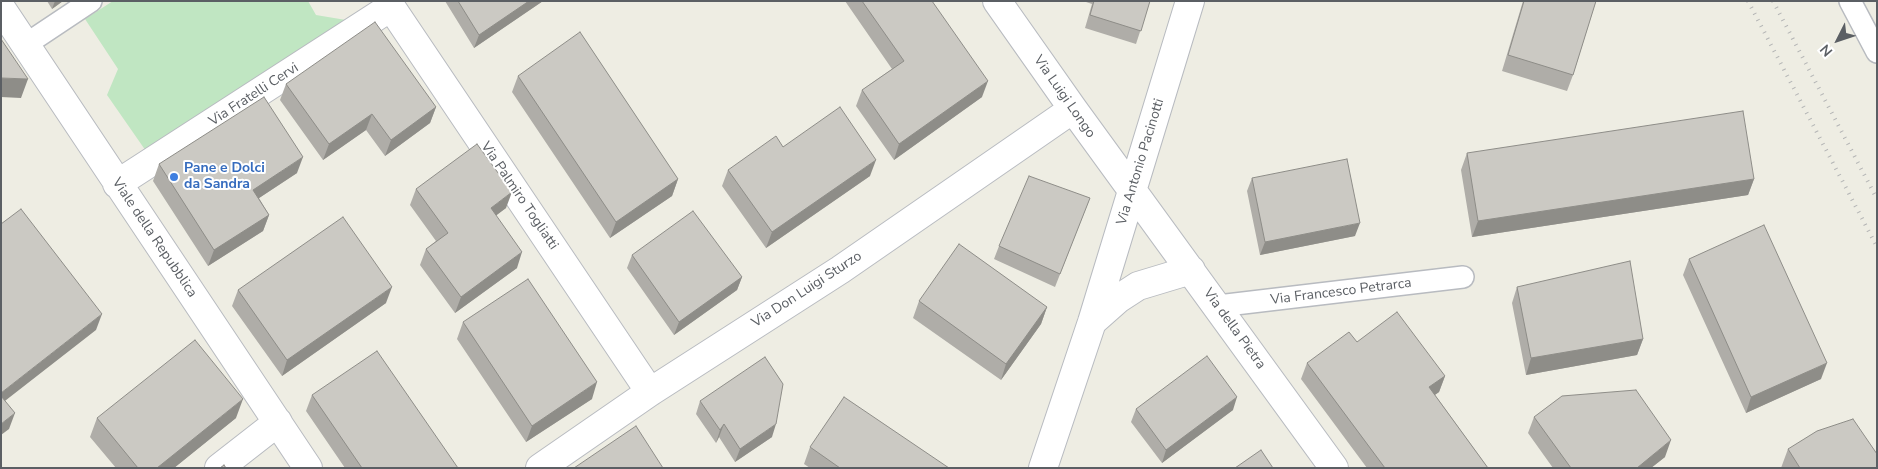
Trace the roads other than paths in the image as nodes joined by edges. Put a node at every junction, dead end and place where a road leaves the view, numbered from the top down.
1 (91, 1) edge
2 (997, 1) edge
3 (1190, 1) edge
4 (1850, 1) edge
5 (389, 4) edge
6 (1, 8) edge
7 (25, 45) junction
8 (1877, 52) edge
9 (1073, 109) junction
10 (117, 184) junction
11 (1133, 191) junction
12 (1191, 270) junction
13 (1463, 277) dead end
14 (1218, 306) junction
15 (1092, 322) junction
16 (650, 392) junction
17 (278, 422) junction
18 (219, 468) edge
19 (308, 468) edge
20 (540, 468) edge
21 (1043, 468) edge
22 (1334, 468) edge

1 - 7 lane
2 - 9 street, Via Luigi Longo
3 - 11 street, Via Antonio Pacinotti
4 - 8 lane
5 - 10 street, Via Fratelli Cervi
5 - 16 street, Via Palmiro Togliatti
6 - 7 street, Viale della Repubblica
7 - 10 street, Viale della Repubblica
9 - 11 street, Via Luigi Longo
9 - 16 street, Via Don Luigi Sturzo
10 - 17 street, Viale della Repubblica
11 - 12 street, Via della Pietra
11 - 15 street, Via Antonio Pacinotti
12 - 14 street, Via della Pietra
12 - 15 street, Via Antonio Pacinotti
13 - 14 lane, Via Francesco Petrarca
14 - 22 street, Via della Pietra
15 - 21 street, Via Antonio Pacinotti
16 - 20 street, Via Don Luigi Sturzo
17 - 18 street
17 - 19 street, Viale della Repubblica

